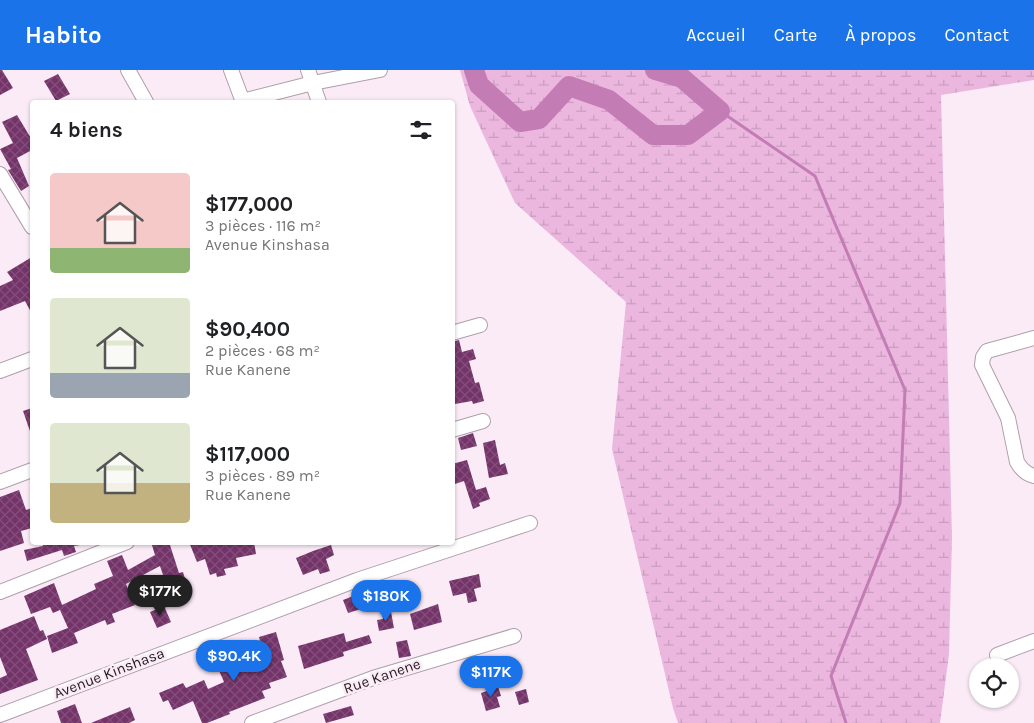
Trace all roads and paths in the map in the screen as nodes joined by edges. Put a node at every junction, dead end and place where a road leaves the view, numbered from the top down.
1 (128, 70) edge
2 (231, 70) edge
3 (380, 70) edge
4 (310, 77) edge
5 (145, 100) edge
6 (241, 100) edge
7 (247, 100) edge
8 (318, 100) edge
9 (0, 174) edge
10 (30, 224) edge
11 (480, 325) dead end
12 (455, 331) edge
13 (1034, 338) edge
14 (30, 360) edge
15 (0, 371) edge
16 (483, 421) dead end
17 (455, 429) edge
18 (30, 471) edge
19 (1034, 476) edge
20 (0, 482) edge
21 (530, 523) dead end
22 (119, 545) edge
23 (0, 592) edge
24 (514, 636) dead end
25 (1034, 641) edge
26 (997, 655) dead end
27 (0, 715) edge
28 (252, 723) edge

1 - 5 street
2 - 6 street
3 - 4 street
4 - 7 street
4 - 8 street
9 - 10 street
11 - 12 street
13 - 19 street
14 - 15 street
16 - 17 street
18 - 20 street
21 - 27 street, Avenue Kinshasa
22 - 23 street
24 - 28 street, Rue Kanene
25 - 26 street

